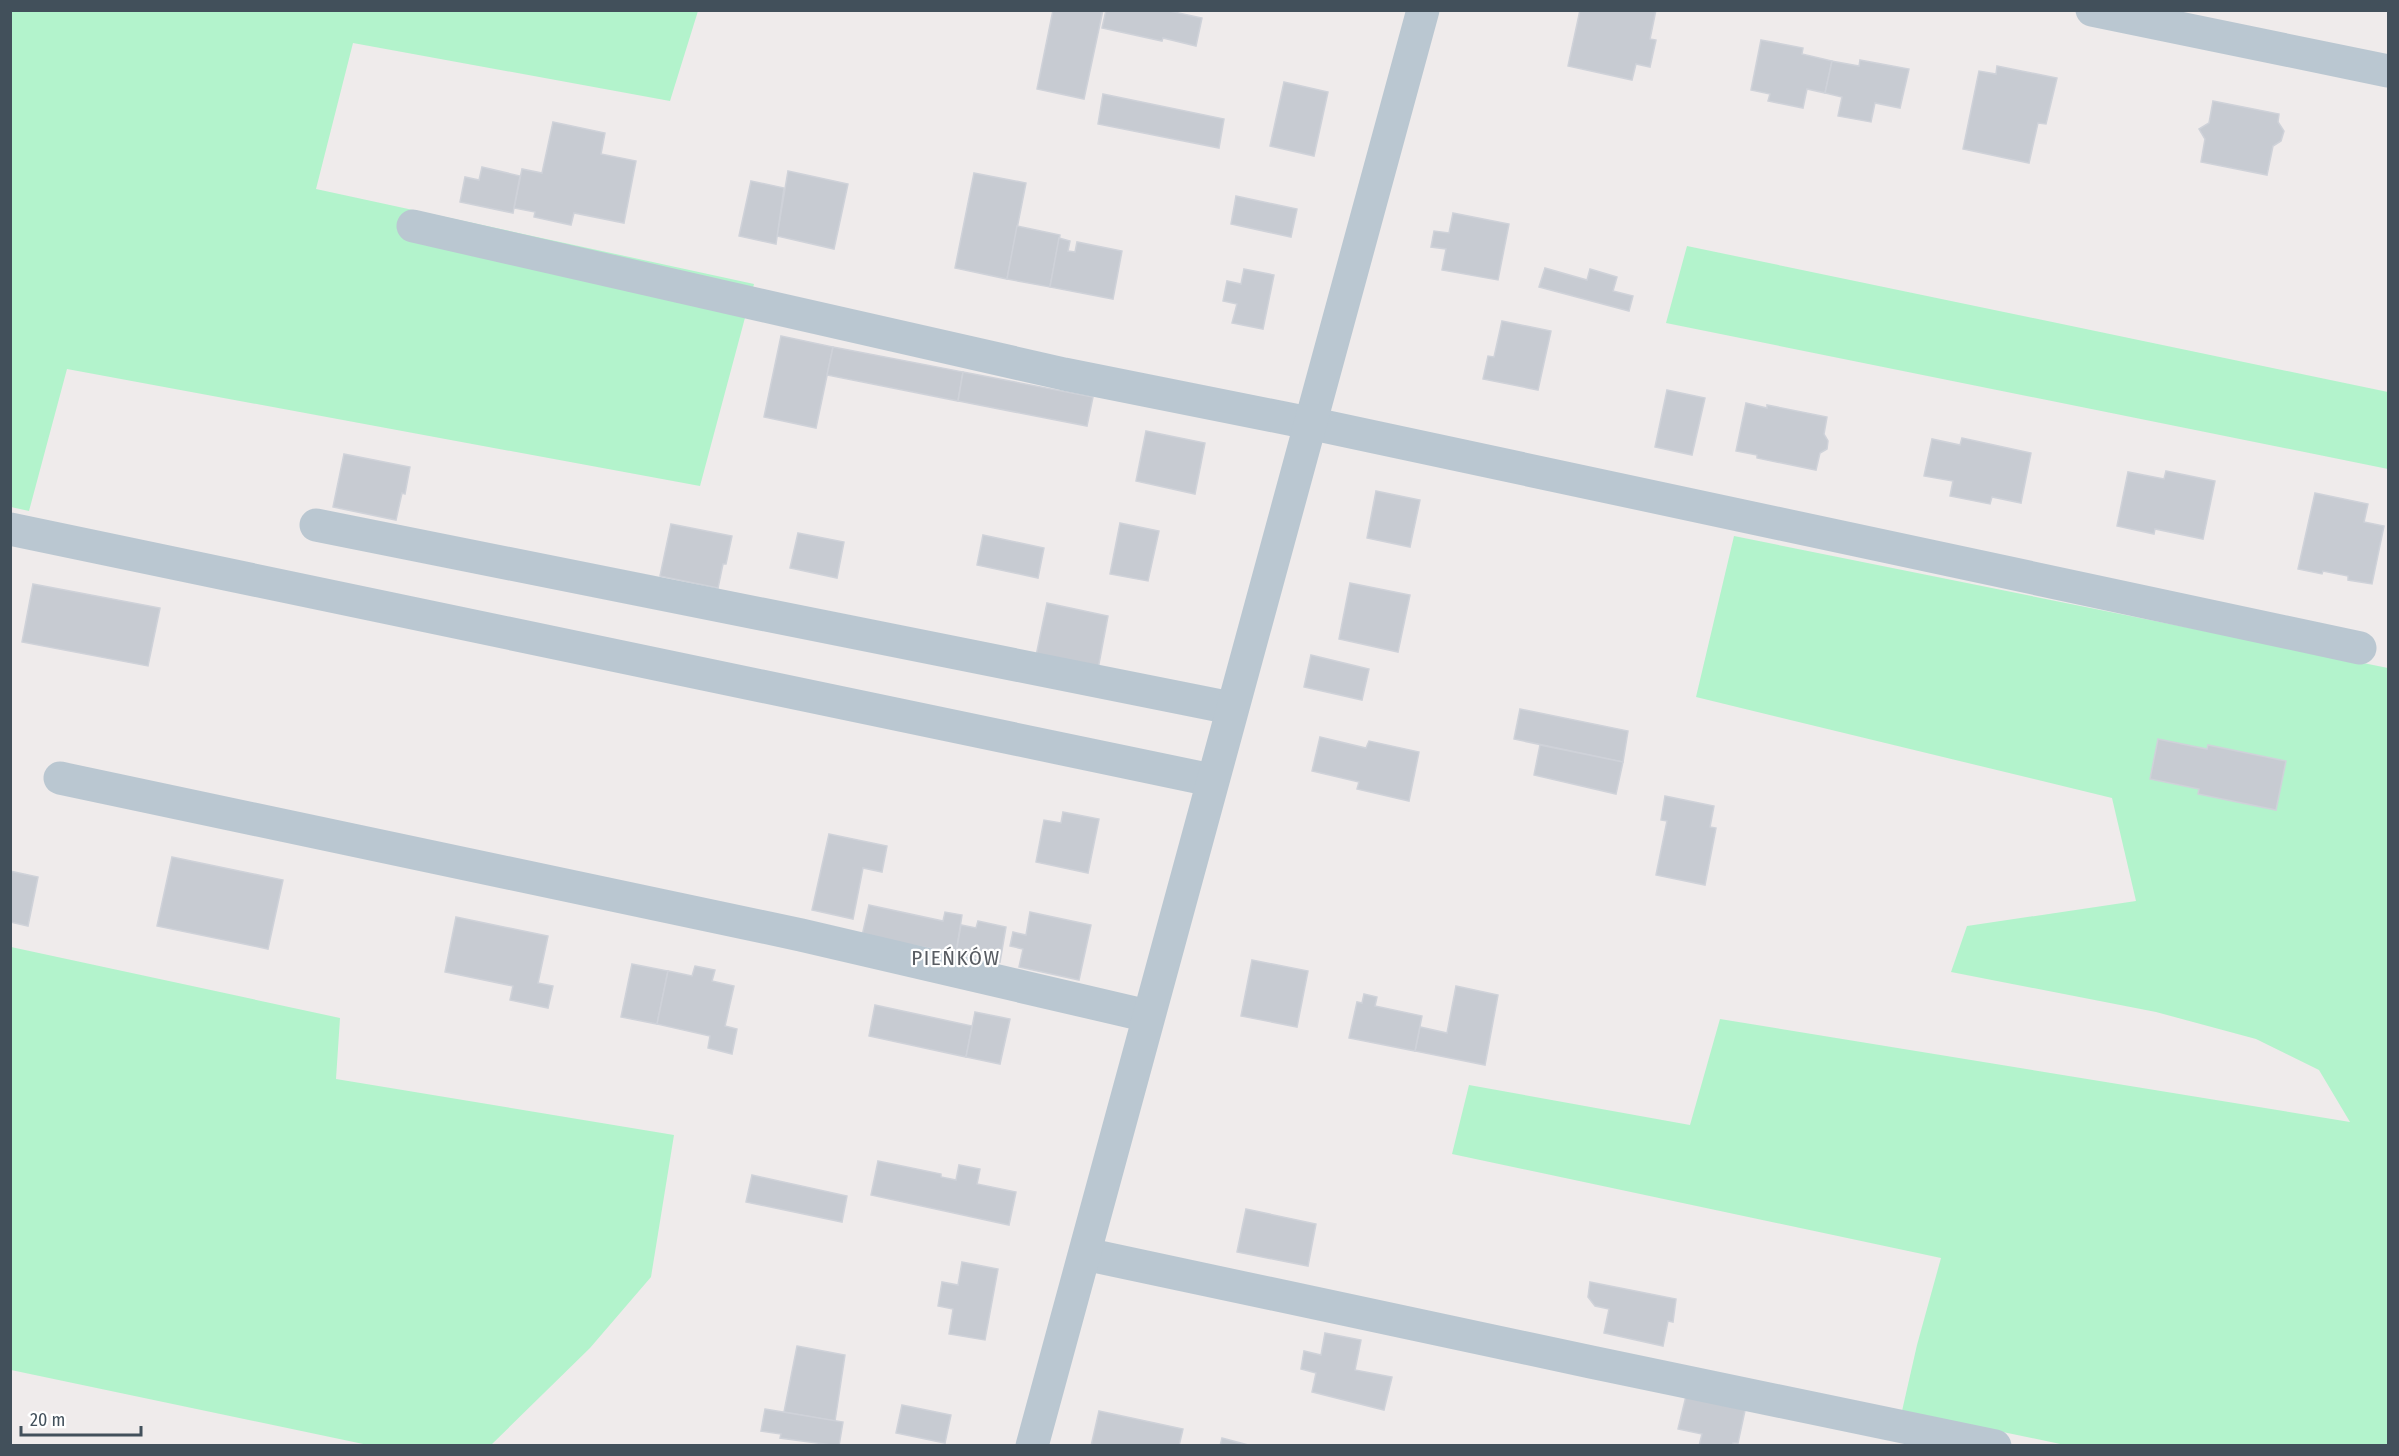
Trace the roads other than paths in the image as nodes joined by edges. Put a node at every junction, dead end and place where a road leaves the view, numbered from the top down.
1 (1423, 10) edge
2 (2092, 10) edge
3 (2388, 71) edge
4 (413, 226) dead end
5 (1309, 423) junction
6 (316, 525) dead end
7 (10, 529) edge
8 (2360, 648) dead end
9 (1231, 708) junction
10 (60, 778) dead end
11 (1211, 780) junction
12 (1148, 1016) junction
13 (1085, 1254) junction
14 (1032, 1446) edge
15 (1995, 1446) edge

1 - 5 street
2 - 3 street
4 - 5 street
5 - 8 street
5 - 9 street
6 - 9 street
7 - 11 street
9 - 11 street
10 - 12 street
11 - 12 street
12 - 13 street
13 - 14 street
13 - 15 street

